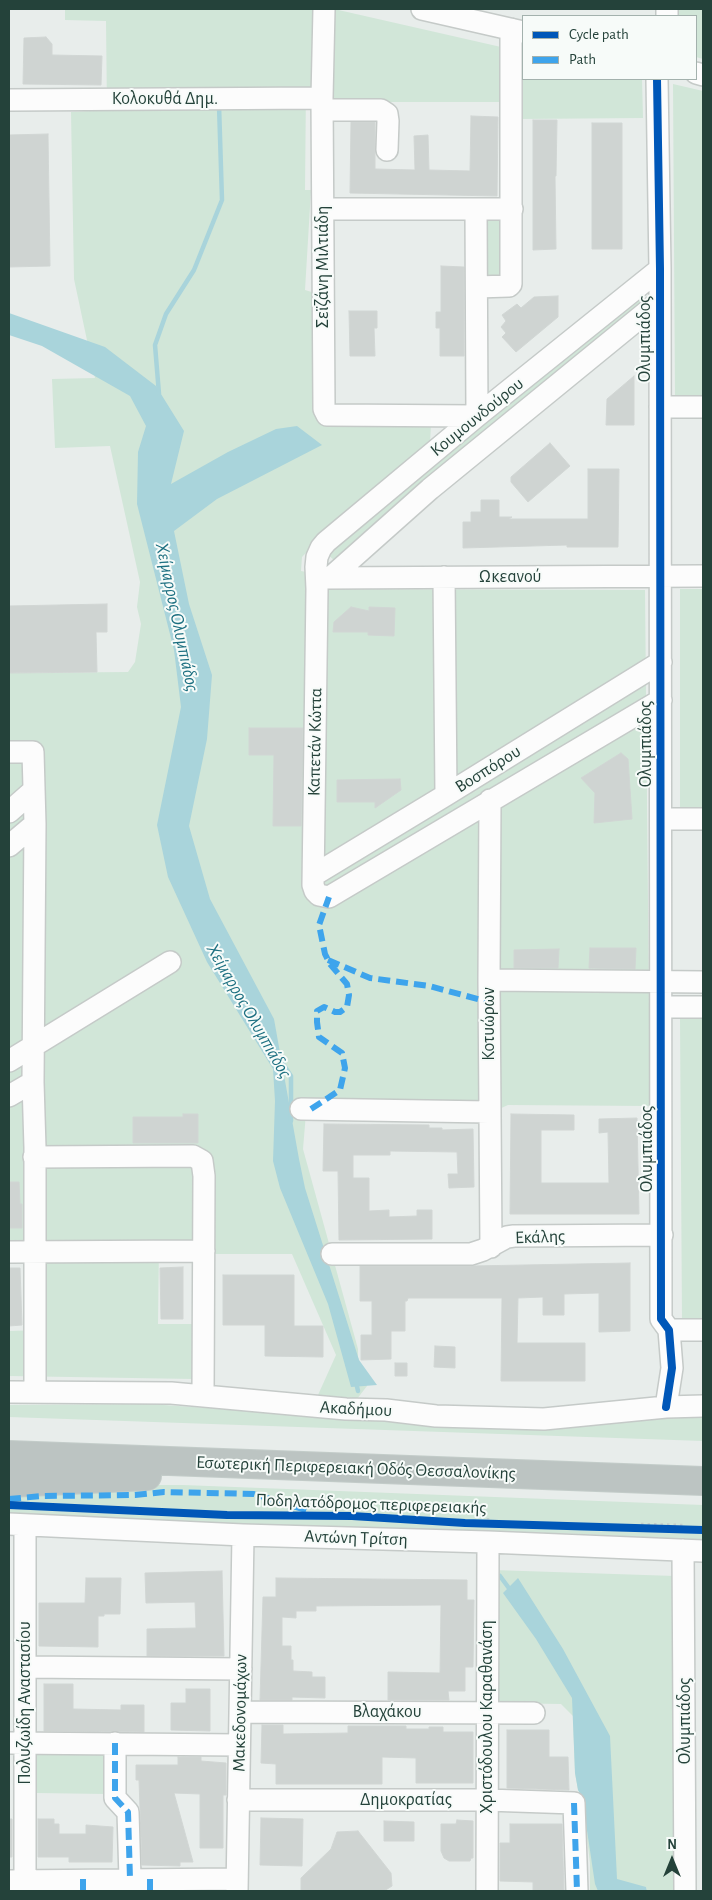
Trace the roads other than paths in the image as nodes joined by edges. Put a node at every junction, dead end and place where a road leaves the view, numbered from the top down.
1 (312, 9) edge
2 (324, 9) edge
3 (422, 9) edge
4 (517, 30) edge
5 (657, 80) edge
6 (9, 100) edge
7 (322, 104) junction
8 (387, 150) dead end
9 (323, 209) junction
10 (476, 209) junction
11 (512, 209) junction
12 (660, 269) junction
13 (477, 287) junction
14 (660, 301) junction
15 (660, 407) junction
16 (703, 407) edge
17 (477, 416) junction
18 (660, 576) junction
19 (703, 576) edge
20 (444, 577) junction
21 (323, 578) junction
22 (661, 662) junction
23 (661, 700) junction
24 (9, 752) edge
25 (34, 790) junction
26 (446, 795) junction
27 (490, 800) junction
28 (9, 812) edge
29 (661, 819) junction
30 (703, 819) edge
31 (35, 824) junction
32 (9, 846) edge
33 (314, 875) junction
34 (329, 897) joint
35 (170, 962) dead end
36 (489, 980) junction
37 (661, 982) junction
38 (703, 982) edge
39 (661, 1007) junction
40 (703, 1007) edge
41 (34, 1046) junction
42 (9, 1061) edge
43 (33, 1082) junction
44 (9, 1096) edge
45 (301, 1109) dead end
46 (489, 1112) junction
47 (34, 1157) junction
48 (662, 1234) junction
49 (491, 1247) junction
50 (204, 1251) junction
51 (9, 1252) edge
52 (34, 1253) junction
53 (332, 1254) dead end
54 (669, 1330) junction
55 (703, 1330) edge
56 (9, 1392) edge
57 (35, 1392) junction
58 (203, 1396) junction
59 (703, 1406) edge
60 (666, 1407) junction
61 (9, 1438) edge
62 (9, 1455) edge
63 (703, 1463) edge
64 (299, 1466) junction
65 (703, 1481) edge
66 (9, 1483) edge
67 (17, 1524) edge
68 (488, 1530) junction
69 (243, 1535) junction
70 (693, 1551) edge
71 (25, 1667) junction
72 (241, 1669) junction
73 (17, 1703) edge
74 (240, 1712) junction
75 (488, 1713) junction
76 (534, 1713) dead end
77 (17, 1743) edge
78 (115, 1744) junction
79 (239, 1745) junction
80 (238, 1800) junction
81 (487, 1800) junction
82 (694, 1802) edge
83 (17, 1880) edge
84 (143, 1883) edge
85 (83, 1885) edge
86 (237, 1885) edge
87 (487, 1891) edge
88 (577, 1891) edge
89 (685, 1891) edge

1 - 7 street, Σεϊζάνη Μιλτιάδη
2 - 7 street, Σεϊζάνη Μιλτιάδη
3 - 4 street
4 - 11 street
5 - 12 street, Ολυμπιάδος
6 - 7 street, Κολοκυθά Δημ.
7 - 8 street, Κολοκυθά Δημ.
7 - 9 street, Σεϊζάνη Μιλτιάδη
9 - 10 street
9 - 17 street, Σεϊζάνη Μιλτιάδη
10 - 11 street
10 - 13 street
11 - 13 street
12 - 14 street, Ολυμπιάδος
12 - 17 street, Κουμουνδούρου
13 - 17 street
14 - 15 street, Ολυμπιάδος
14 - 21 street, Κουμουνδούρου
15 - 16 street
15 - 18 street, Ολυμπιάδος
17 - 21 street, Κουμουνδούρου
18 - 19 street, Ωκεανού
18 - 20 street, Ωκεανού
18 - 22 street, Ολυμπιάδος
20 - 21 street, Ωκεανού
20 - 26 street
21 - 33 street, Καπετάν Κώττα
22 - 23 street, Ολυμπιάδος
22 - 26 street, Βοσπόρου
23 - 27 street, Βοσπόρου
23 - 29 street, Ολυμπιάδος
24 - 25 street
25 - 28 street
25 - 31 street
26 - 33 street, Βοσπόρου
27 - 34 street, Βοσπόρου
27 - 36 street, Κοτυώρων
29 - 30 street
29 - 37 street, Ολυμπιάδος
31 - 32 street
31 - 41 street
33 - 34 street, Καπετάν Κώττα
35 - 41 street
36 - 37 street
36 - 46 street, Κοτυώρων
37 - 38 street
37 - 39 street, Ολυμπιάδος
39 - 40 street
39 - 48 street, Ολυμπιάδος
41 - 42 street
41 - 43 street
43 - 44 street
43 - 47 street
45 - 46 street
46 - 49 street, Κοτυώρων
47 - 50 street
47 - 52 street
48 - 49 street, Εκάλης
48 - 54 street, Ολυμπιάδος
49 - 53 street, Εκάλης
50 - 52 street
50 - 58 street
51 - 52 street
52 - 57 street
54 - 55 street
54 - 60 street, Ολυμπιάδος
56 - 57 street, Ακαδήμου
57 - 58 street, Ακαδήμου
58 - 60 street, Ακαδήμου
59 - 60 street, Ακαδήμου
61 - 63 highway, Εσωτερική Περιφερειακή Οδός Θεσσαλονίκης
62 - 64 highway, Εσωτερική Περιφερειακή Οδός Θεσσαλονίκης
64 - 65 highway, Εσωτερική Περιφερειακή Οδός Θεσσαλονίκης
64 - 66 highway
67 - 69 street, Αντώνη Τρίτση
67 - 71 street, Πολυζωίδη Αναστασίου
68 - 69 street, Αντώνη Τρίτση
68 - 70 street, Αντώνη Τρίτση
68 - 75 street, Χριστόδουλου Καραθανάση
69 - 72 street, Μακεδονομάχων
70 - 82 street, Ολυμπιάδος
71 - 72 street
71 - 73 street, Πολυζωίδη Αναστασίου
72 - 74 street, Μακεδονομάχων
73 - 77 street, Πολυζωίδη Αναστασίου
74 - 75 street, Βλαχάκου
74 - 79 street, Μακεδονομάχων
75 - 76 street, Βλαχάκου
75 - 81 street, Χριστόδουλου Καραθανάση
77 - 78 street
77 - 83 street, Πολυζωίδη Αναστασίου
78 - 79 street
78 - 84 street
79 - 80 street, Μακεδονομάχων
80 - 81 street, Δημοκρατίας
80 - 86 street, Μακεδονομάχων
81 - 87 street, Χριστόδουλου Καραθανάση
81 - 88 street, Δημοκρατίας
82 - 89 street, Ολυμπιάδος
83 - 85 street
84 - 85 street
84 - 86 street

